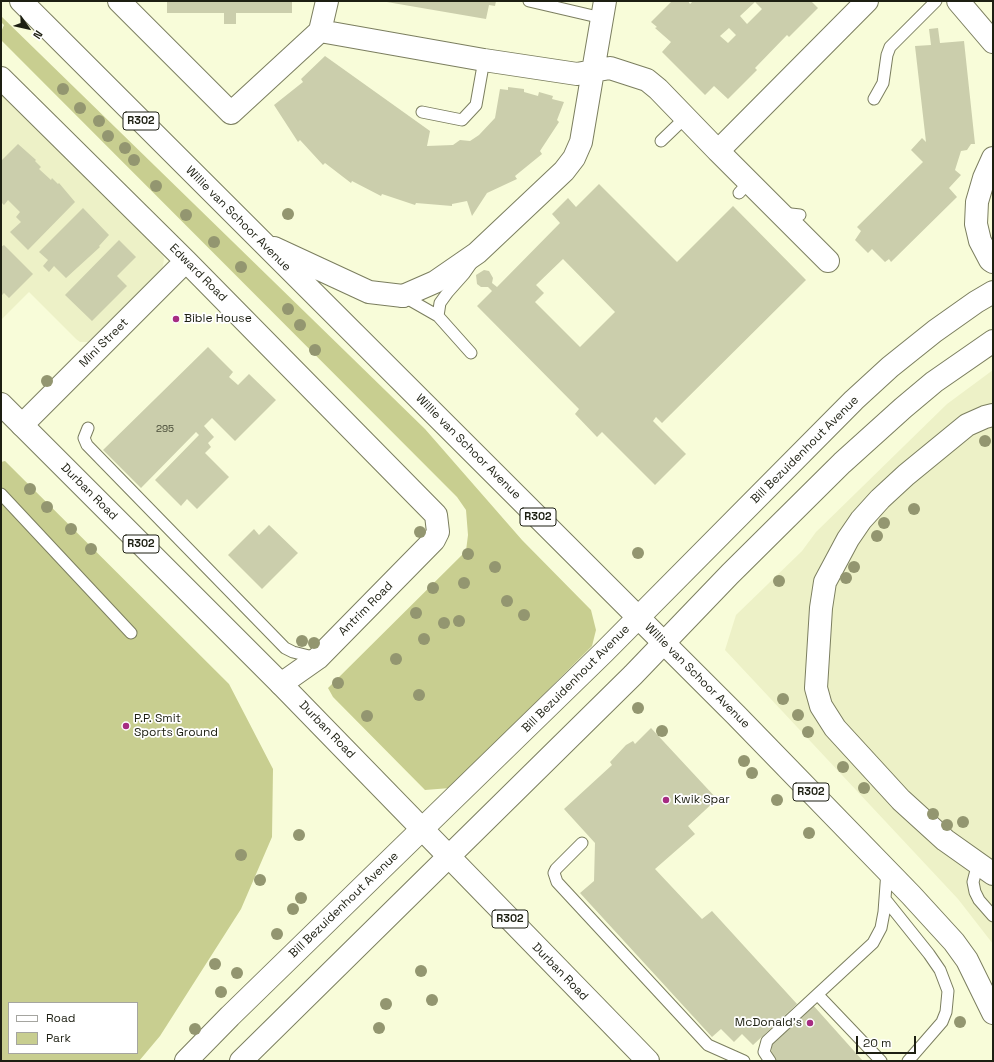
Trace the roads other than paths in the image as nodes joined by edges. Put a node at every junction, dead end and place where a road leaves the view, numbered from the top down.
1 (21, 1) edge
2 (119, 1) edge
3 (327, 1) edge
4 (529, 1) edge
5 (936, 1) edge
6 (958, 1) edge
7 (865, 2) edge
8 (604, 9) edge
9 (320, 31) junction
10 (993, 42) edge
11 (484, 60) junction
12 (593, 71) junction
13 (1, 78) edge
14 (874, 99) dead end
15 (422, 112) dead end
16 (686, 117) junction
17 (661, 141) dead end
18 (718, 151) junction
19 (993, 158) edge
20 (260, 242) junction
21 (477, 253) junction
22 (186, 261) junction
23 (828, 262) dead end
24 (993, 262) edge
25 (993, 292) edge
26 (403, 296) junction
27 (438, 316) junction
28 (993, 341) edge
29 (470, 353) dead end
30 (1, 405) edge
31 (993, 415) edge
32 (22, 425) junction
33 (88, 428) dead end
34 (1, 494) edge
35 (438, 524) joint
36 (639, 617) junction
37 (132, 633) dead end
38 (664, 644) junction
39 (318, 658) junction
40 (281, 684) junction
41 (422, 829) junction
42 (582, 843) dead end
43 (450, 857) junction
44 (985, 868) edge
45 (887, 870) junction
46 (885, 899) junction
47 (993, 916) edge
48 (967, 960) junction
49 (993, 991) edge
50 (818, 994) junction
51 (993, 1013) edge
52 (186, 1061) edge
53 (241, 1061) edge
54 (648, 1061) edge
55 (744, 1061) edge
56 (770, 1061) edge
57 (881, 1061) edge
58 (908, 1061) edge

1 - 20 main road, Willie van Schoor Avenue / R302
2 - 9 main road
3 - 9 main road
4 - 8 lane
5 - 14 lane
6 - 10 main road
7 - 18 main road
8 - 12 main road
9 - 11 main road
11 - 12 main road
11 - 15 lane
12 - 16 main road
12 - 21 main road
13 - 22 main road, Edward Road
16 - 17 lane
16 - 18 main road
18 - 23 main road
19 - 24 main road
20 - 26 main road
20 - 36 main road, Willie van Schoor Avenue / R302
21 - 26 main road
21 - 27 lane
22 - 32 main road, Mini Street
22 - 35 main road, Edward Road
25 - 36 main road, Bill Bezuidenhout Avenue
26 - 27 lane
27 - 29 lane
28 - 38 main road
30 - 32 main road, Durban Road / R302
31 - 44 main road
32 - 40 main road, Durban Road / R302
33 - 39 lane
34 - 37 lane
35 - 39 main road, Antrim Road
36 - 38 main road, Willie van Schoor Avenue / R302
36 - 41 main road, Bill Bezuidenhout Avenue
38 - 43 main road
38 - 45 main road, Willie van Schoor Avenue / R302
39 - 40 main road, Antrim Road
40 - 41 main road, Durban Road / R302
41 - 43 main road, Durban Road / R302
41 - 52 main road, Bill Bezuidenhout Avenue
42 - 55 lane
43 - 53 main road
43 - 54 main road, Durban Road / R302
44 - 47 lane
45 - 46 lane
45 - 48 main road, Willie van Schoor Avenue / R302
46 - 50 lane
46 - 58 lane
48 - 49 lane
48 - 51 main road, Willie van Schoor Avenue / R302
50 - 56 lane
50 - 57 lane

